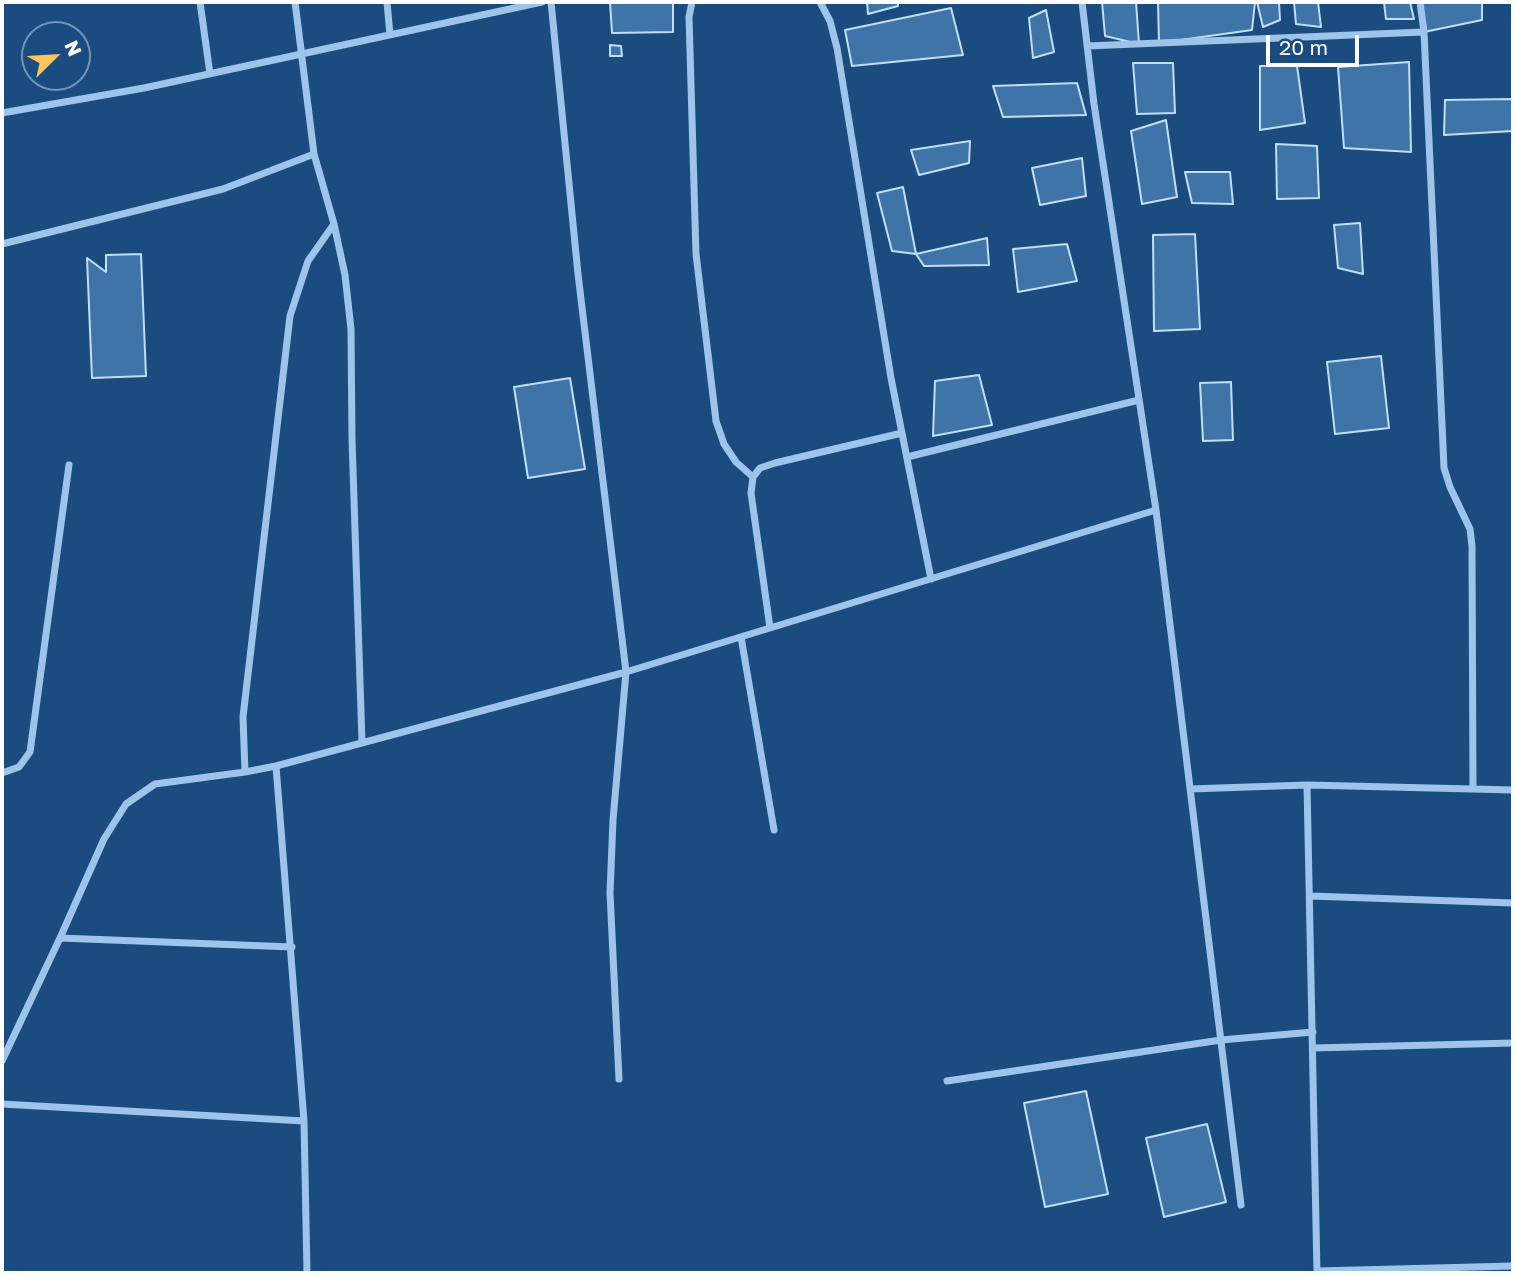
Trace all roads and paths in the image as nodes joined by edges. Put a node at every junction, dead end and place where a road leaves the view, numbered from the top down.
1 (200, 2) edge
2 (295, 2) edge
3 (387, 2) edge
4 (542, 2) edge
5 (551, 2) edge
6 (692, 2) edge
7 (820, 2) edge
8 (1082, 2) edge
9 (1420, 2) edge
10 (1424, 32) junction
11 (390, 35) junction
12 (1087, 46) junction
13 (301, 54) junction
14 (210, 74) junction
15 (2, 113) edge
16 (314, 154) junction
17 (334, 224) junction
18 (2, 244) edge
19 (1139, 400) junction
20 (902, 433) junction
21 (907, 457) junction
22 (69, 465) dead end
23 (753, 477) junction
24 (1156, 510) junction
25 (931, 579) junction
26 (770, 628) junction
27 (741, 637) junction
28 (626, 673) junction
29 (362, 742) junction
30 (276, 766) junction
31 (245, 772) junction
32 (2, 773) edge
33 (1307, 785) junction
34 (1190, 789) junction
35 (1473, 789) junction
36 (1513, 790) edge
37 (774, 830) dead end
38 (1310, 897) junction
39 (1513, 903) edge
40 (60, 939) junction
41 (292, 947) junction
42 (1313, 1032) junction
43 (1221, 1040) junction
44 (1513, 1043) edge
45 (1313, 1048) junction
46 (2, 1062) edge
47 (620, 1079) dead end
48 (947, 1081) dead end
49 (2, 1104) edge
50 (304, 1121) junction
51 (1241, 1205) dead end
52 (1513, 1266) edge
53 (1317, 1272) edge
54 (307, 1273) edge

1 - 14 street
2 - 13 street
3 - 11 street
4 - 11 street
5 - 28 street
6 - 23 street
7 - 20 street
8 - 12 street
9 - 10 street
10 - 12 street
10 - 35 street
11 - 13 street
12 - 19 street
13 - 14 street
13 - 16 street
14 - 15 street
16 - 17 street
16 - 18 street
17 - 29 street
17 - 31 street
19 - 21 street
19 - 24 street
20 - 21 street
20 - 23 street
21 - 25 street
22 - 32 street
23 - 26 street
24 - 25 street
24 - 34 street
25 - 26 street
26 - 27 street
27 - 28 street
27 - 37 street
28 - 29 street
28 - 47 street
29 - 30 street
30 - 31 street
30 - 41 street
31 - 40 street
33 - 34 street
33 - 35 street
33 - 38 street
34 - 43 street
35 - 36 street
38 - 39 street
38 - 42 street
40 - 41 street
40 - 46 street
41 - 50 street
42 - 43 street
42 - 45 street
43 - 48 street
43 - 51 street
44 - 45 street
45 - 53 street
49 - 50 street
50 - 54 street
52 - 53 street

